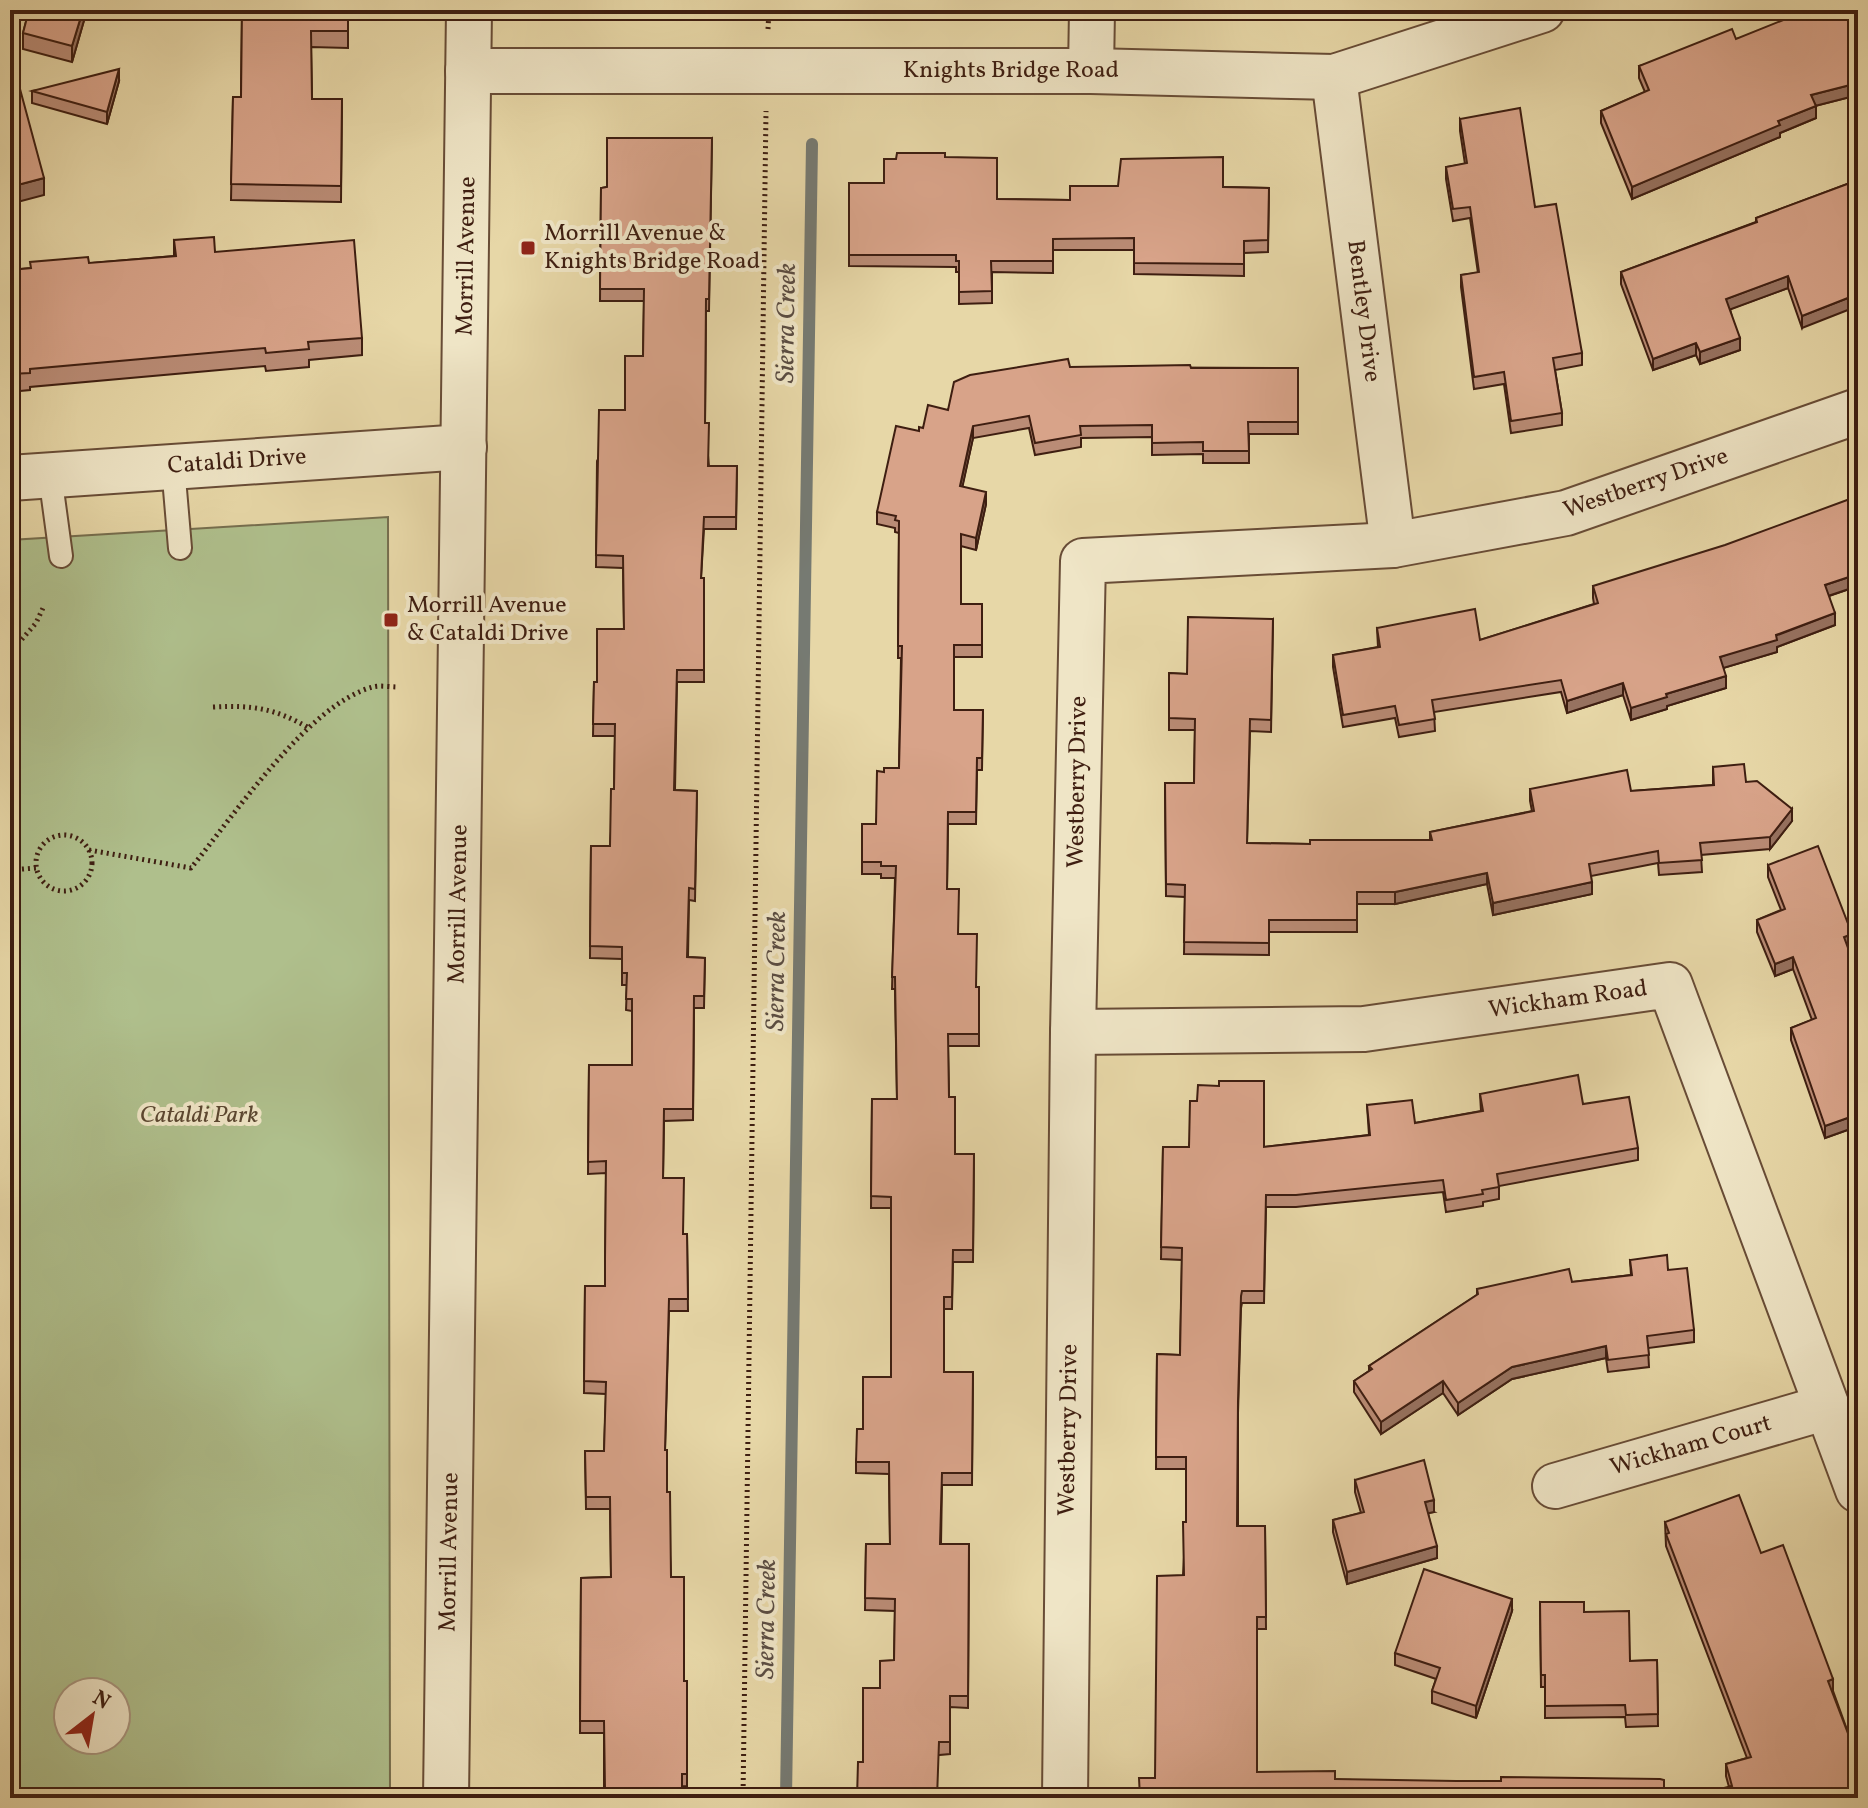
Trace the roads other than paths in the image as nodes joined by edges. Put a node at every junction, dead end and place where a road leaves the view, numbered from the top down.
1 (469, 10) edge
2 (1092, 10) edge
3 (1542, 10) edge
4 (468, 71) junction
5 (1091, 71) junction
6 (1334, 77) junction
7 (1858, 411) edge
8 (464, 447) junction
9 (173, 466) junction
10 (30, 476) edge
11 (1393, 545) junction
12 (180, 548) dead end
13 (61, 556) dead end
14 (1073, 1032) junction
15 (1827, 1407) junction
16 (1555, 1486) dead end
17 (1858, 1490) edge
18 (446, 1798) edge
19 (1065, 1798) edge

1 - 4 street, Morrill Avenue
2 - 5 street
3 - 6 street, Knights Bridge Road
4 - 5 street, Knights Bridge Road
4 - 8 street, Morrill Avenue
5 - 6 street, Knights Bridge Road
6 - 11 street, Bentley Drive
7 - 11 street, Westberry Drive
8 - 9 street, Cataldi Drive
8 - 18 street, Morrill Avenue
9 - 10 street, Cataldi Drive
9 - 12 lane
10 - 13 lane
11 - 14 street, Westberry Drive
14 - 15 street, Wickham Road
14 - 19 street, Westberry Drive
15 - 16 street, Wickham Court
15 - 17 street, Wickham Road

